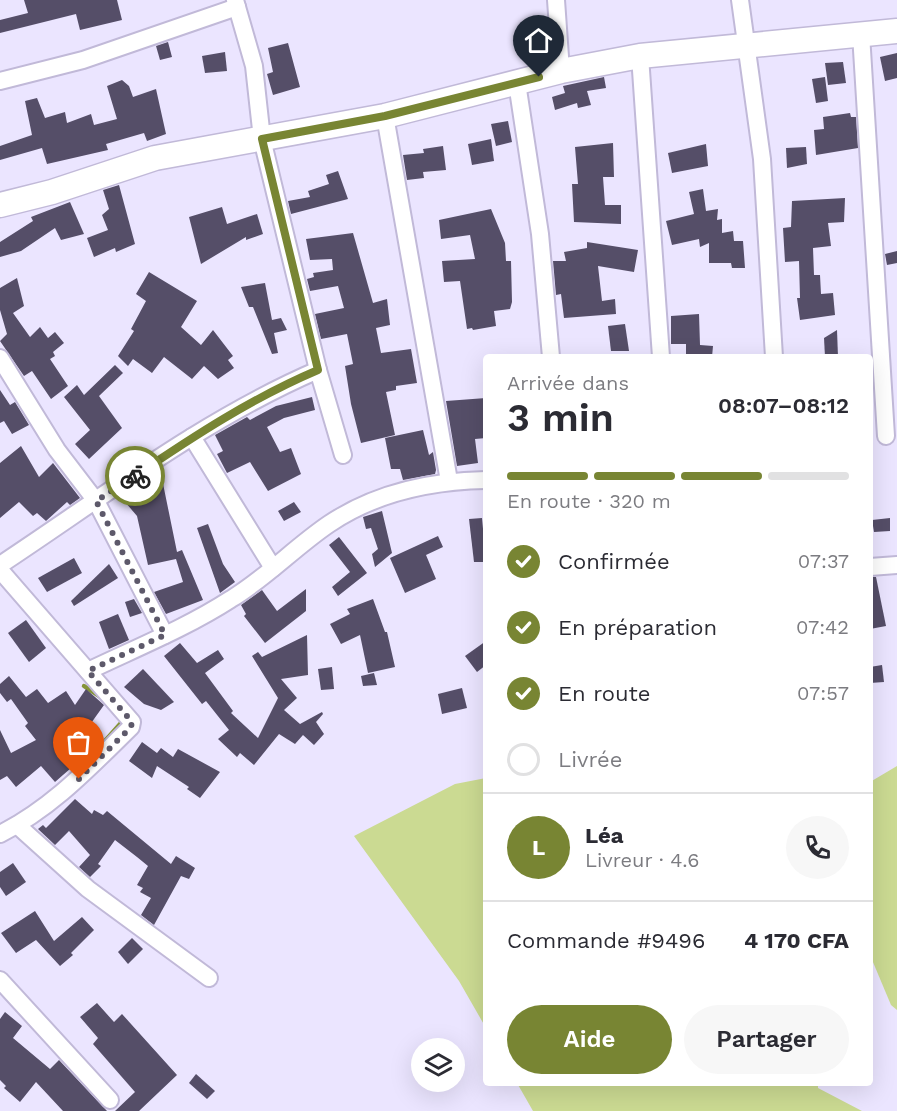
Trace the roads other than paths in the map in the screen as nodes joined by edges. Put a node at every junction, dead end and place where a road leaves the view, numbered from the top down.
1 (556, 0) edge
2 (740, 0) edge
3 (236, 3) edge
4 (897, 32) edge
5 (861, 34) junction
6 (747, 45) junction
7 (640, 56) junction
8 (561, 71) junction
9 (0, 81) edge
10 (517, 83) junction
11 (385, 116) junction
12 (262, 139) junction
13 (0, 205) edge
14 (551, 354) edge
15 (661, 354) edge
16 (774, 354) edge
17 (0, 358) edge
18 (318, 370) junction
19 (884, 436) edge
20 (192, 437) junction
21 (343, 454) dead end
22 (483, 480) edge
23 (449, 481) junction
24 (96, 501) junction
25 (0, 565) edge
26 (897, 565) edge
27 (873, 567) edge
28 (273, 568) junction
29 (0, 570) edge
30 (165, 635) junction
31 (88, 671) junction
32 (17, 825) junction
33 (0, 834) edge
34 (208, 978) dead end
35 (0, 980) edge
36 (110, 1100) dead end

1 - 8 street
2 - 6 street
3 - 9 street
3 - 12 street
4 - 5 main road
5 - 6 main road
5 - 19 street
6 - 7 main road
6 - 16 street
7 - 8 main road
7 - 15 street
8 - 10 main road
10 - 11 main road
10 - 14 street
11 - 12 main road
11 - 23 street
12 - 13 main road
12 - 18 street
17 - 24 street
18 - 20 street
18 - 21 street
20 - 24 street
20 - 28 street
22 - 23 street
23 - 28 street
24 - 25 street
24 - 30 street
26 - 27 street
28 - 30 street
29 - 31 street
30 - 31 street
31 - 32 street
32 - 33 street
32 - 34 street
35 - 36 street

